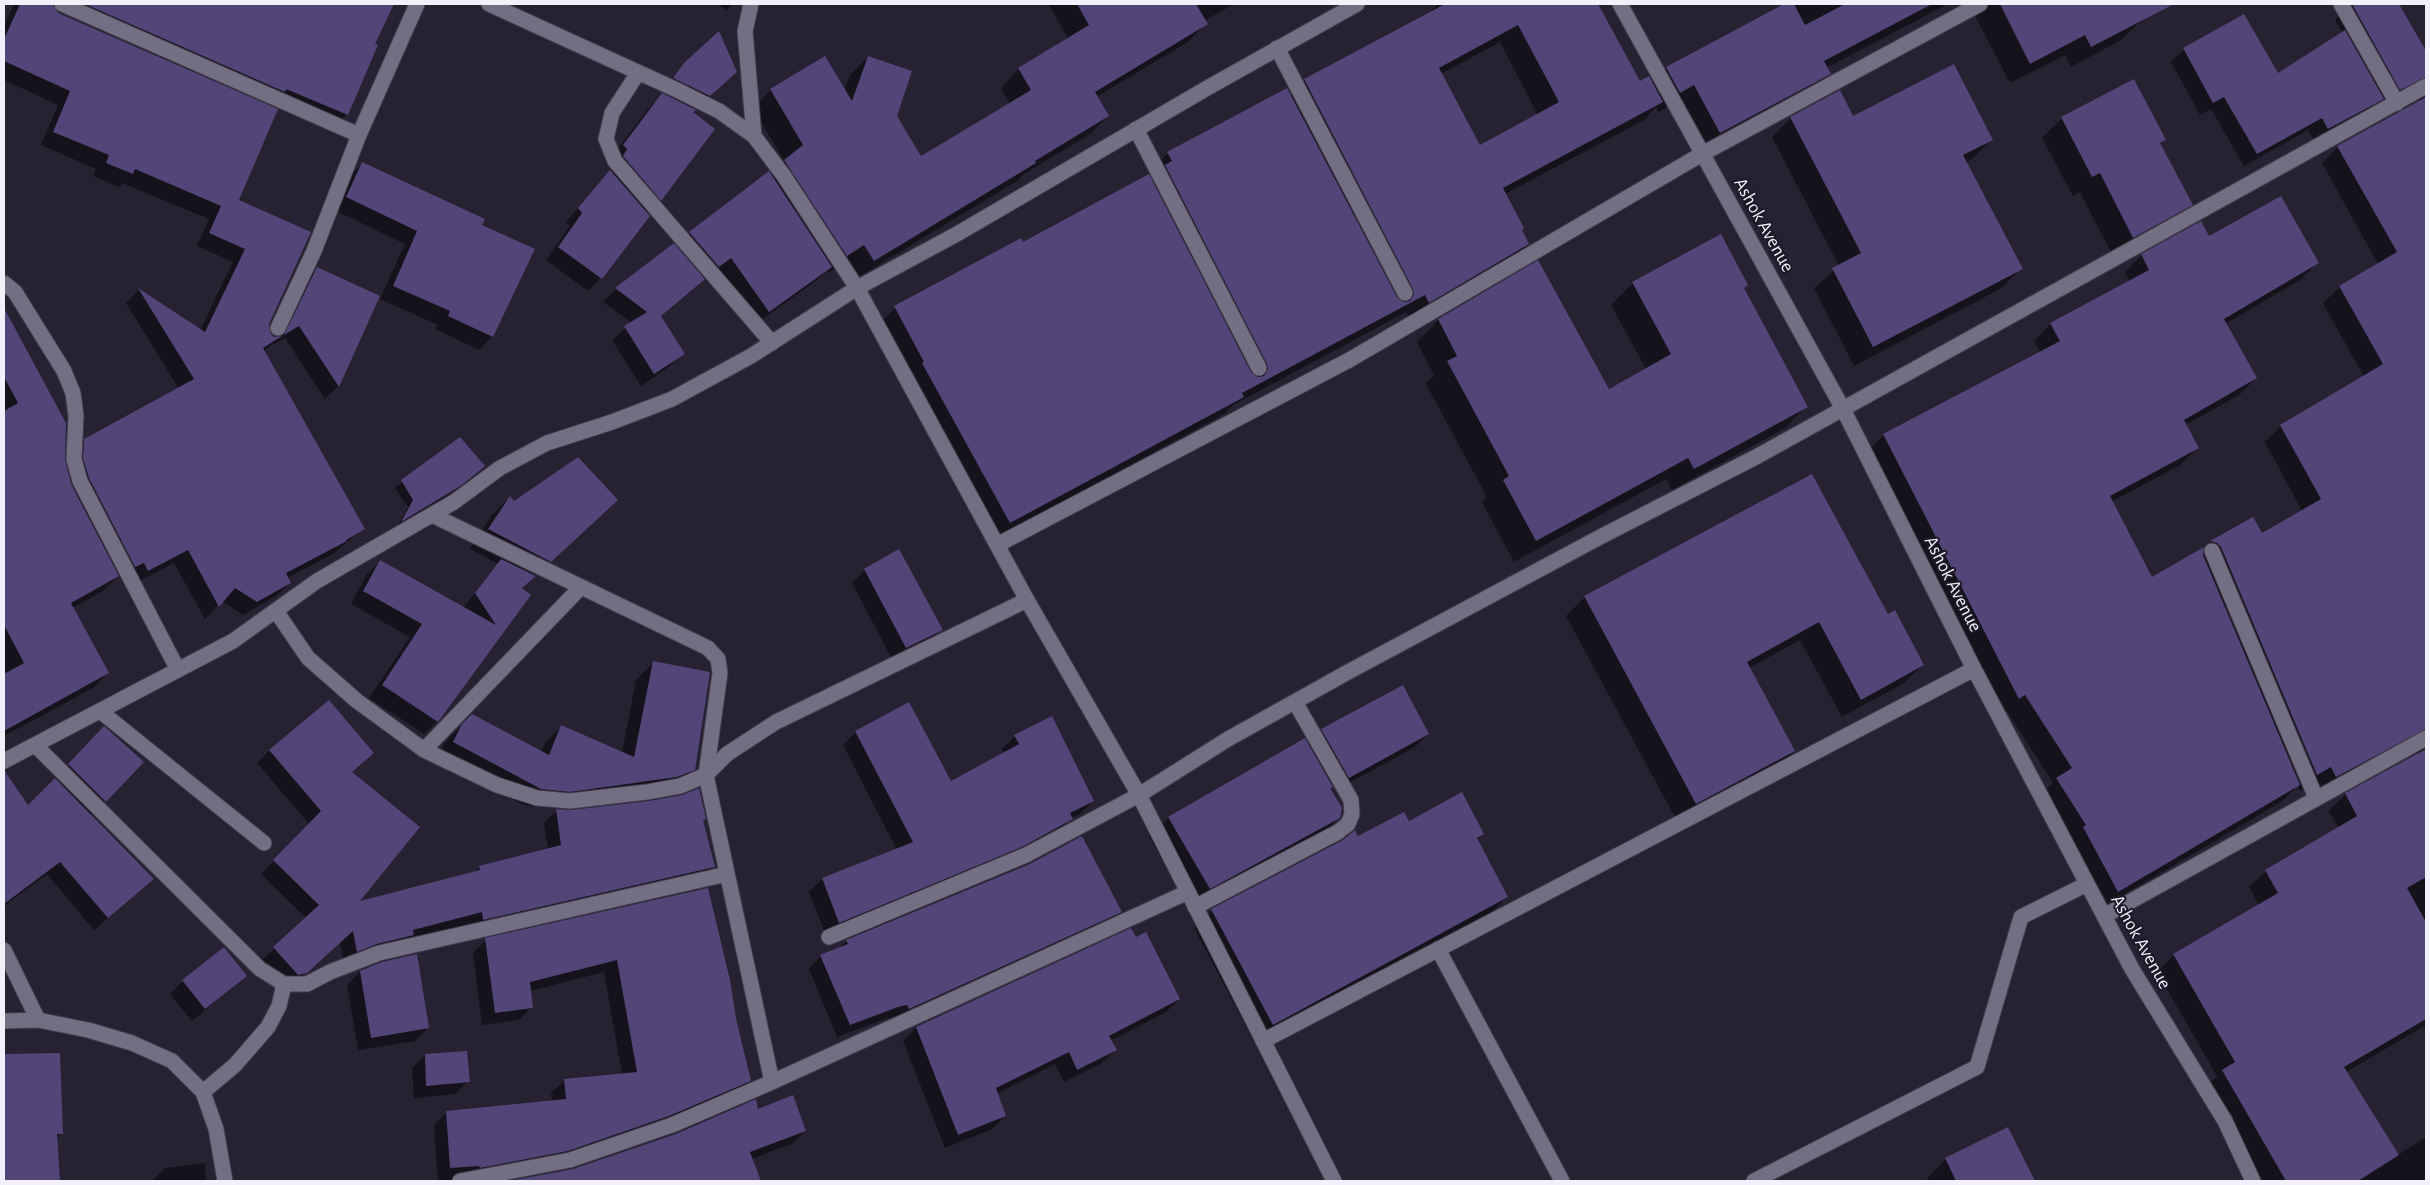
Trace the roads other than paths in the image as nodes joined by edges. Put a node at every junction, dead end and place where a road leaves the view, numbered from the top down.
1 (62, 4) edge
2 (417, 4) edge
3 (489, 4) edge
4 (751, 4) edge
5 (1357, 4) edge
6 (1620, 4) edge
7 (1980, 4) edge
8 (2341, 4) edge
9 (1277, 48) junction
10 (638, 73) junction
11 (2426, 86) edge
12 (2397, 103) junction
13 (1136, 129) junction
14 (359, 135) junction
15 (754, 136) junction
16 (1702, 154) junction
17 (4, 283) edge
18 (857, 288) junction
19 (1405, 293) dead end
20 (278, 328) dead end
21 (772, 343) junction
22 (1259, 368) dead end
23 (1843, 409) junction
24 (432, 515) junction
25 (997, 544) junction
26 (2212, 551) dead end
27 (581, 587) junction
28 (1027, 600) junction
29 (276, 611) junction
30 (1974, 669) junction
31 (178, 670) junction
32 (1295, 702) junction
33 (100, 711) junction
34 (2426, 738) edge
35 (36, 746) junction
36 (424, 750) junction
37 (4, 761) edge
38 (706, 776) junction
39 (1139, 795) junction
40 (2316, 798) junction
41 (264, 843) dead end
42 (727, 874) junction
43 (2087, 884) junction
44 (1188, 892) junction
45 (1195, 907) junction
46 (2104, 916) junction
47 (829, 937) dead end
48 (1438, 949) junction
49 (4, 950) edge
50 (284, 984) junction
51 (38, 1020) junction
52 (4, 1021) edge
53 (1262, 1041) junction
54 (772, 1082) junction
55 (203, 1092) junction
56 (225, 1181) edge
57 (460, 1181) edge
58 (1334, 1181) edge
59 (1562, 1181) edge
60 (1754, 1181) edge
61 (2253, 1181) edge

1 - 14 street
2 - 14 street
3 - 10 street
4 - 15 street
5 - 9 street
6 - 16 street, Ashok Avenue
7 - 16 street
8 - 12 street
9 - 13 street
9 - 19 street
10 - 15 street
10 - 21 street
11 - 12 street
12 - 23 street
13 - 18 street
13 - 22 street
14 - 20 street
15 - 18 street
16 - 23 street, Ashok Avenue
16 - 25 street
17 - 31 street
18 - 21 street
18 - 25 street
21 - 24 street
23 - 30 street, Ashok Avenue
23 - 32 street
24 - 27 street
24 - 29 street
25 - 28 street
26 - 40 street
27 - 36 street
27 - 38 street
28 - 38 street
28 - 39 street
29 - 31 street
29 - 36 street
30 - 43 street, Ashok Avenue
30 - 48 street
31 - 33 street
32 - 39 street
32 - 45 street
33 - 35 street
33 - 41 street
34 - 40 street
35 - 37 street
35 - 50 street
36 - 38 street
38 - 42 street
39 - 44 street
39 - 47 street
40 - 46 street
42 - 50 street
42 - 54 street
43 - 46 street, Ashok Avenue
43 - 60 street
44 - 45 street
44 - 54 street
45 - 53 street
46 - 61 street, Ashok Avenue
48 - 53 street
48 - 59 street
49 - 51 street
50 - 55 street
51 - 52 street
51 - 55 street
53 - 58 street
54 - 57 street
55 - 56 street

